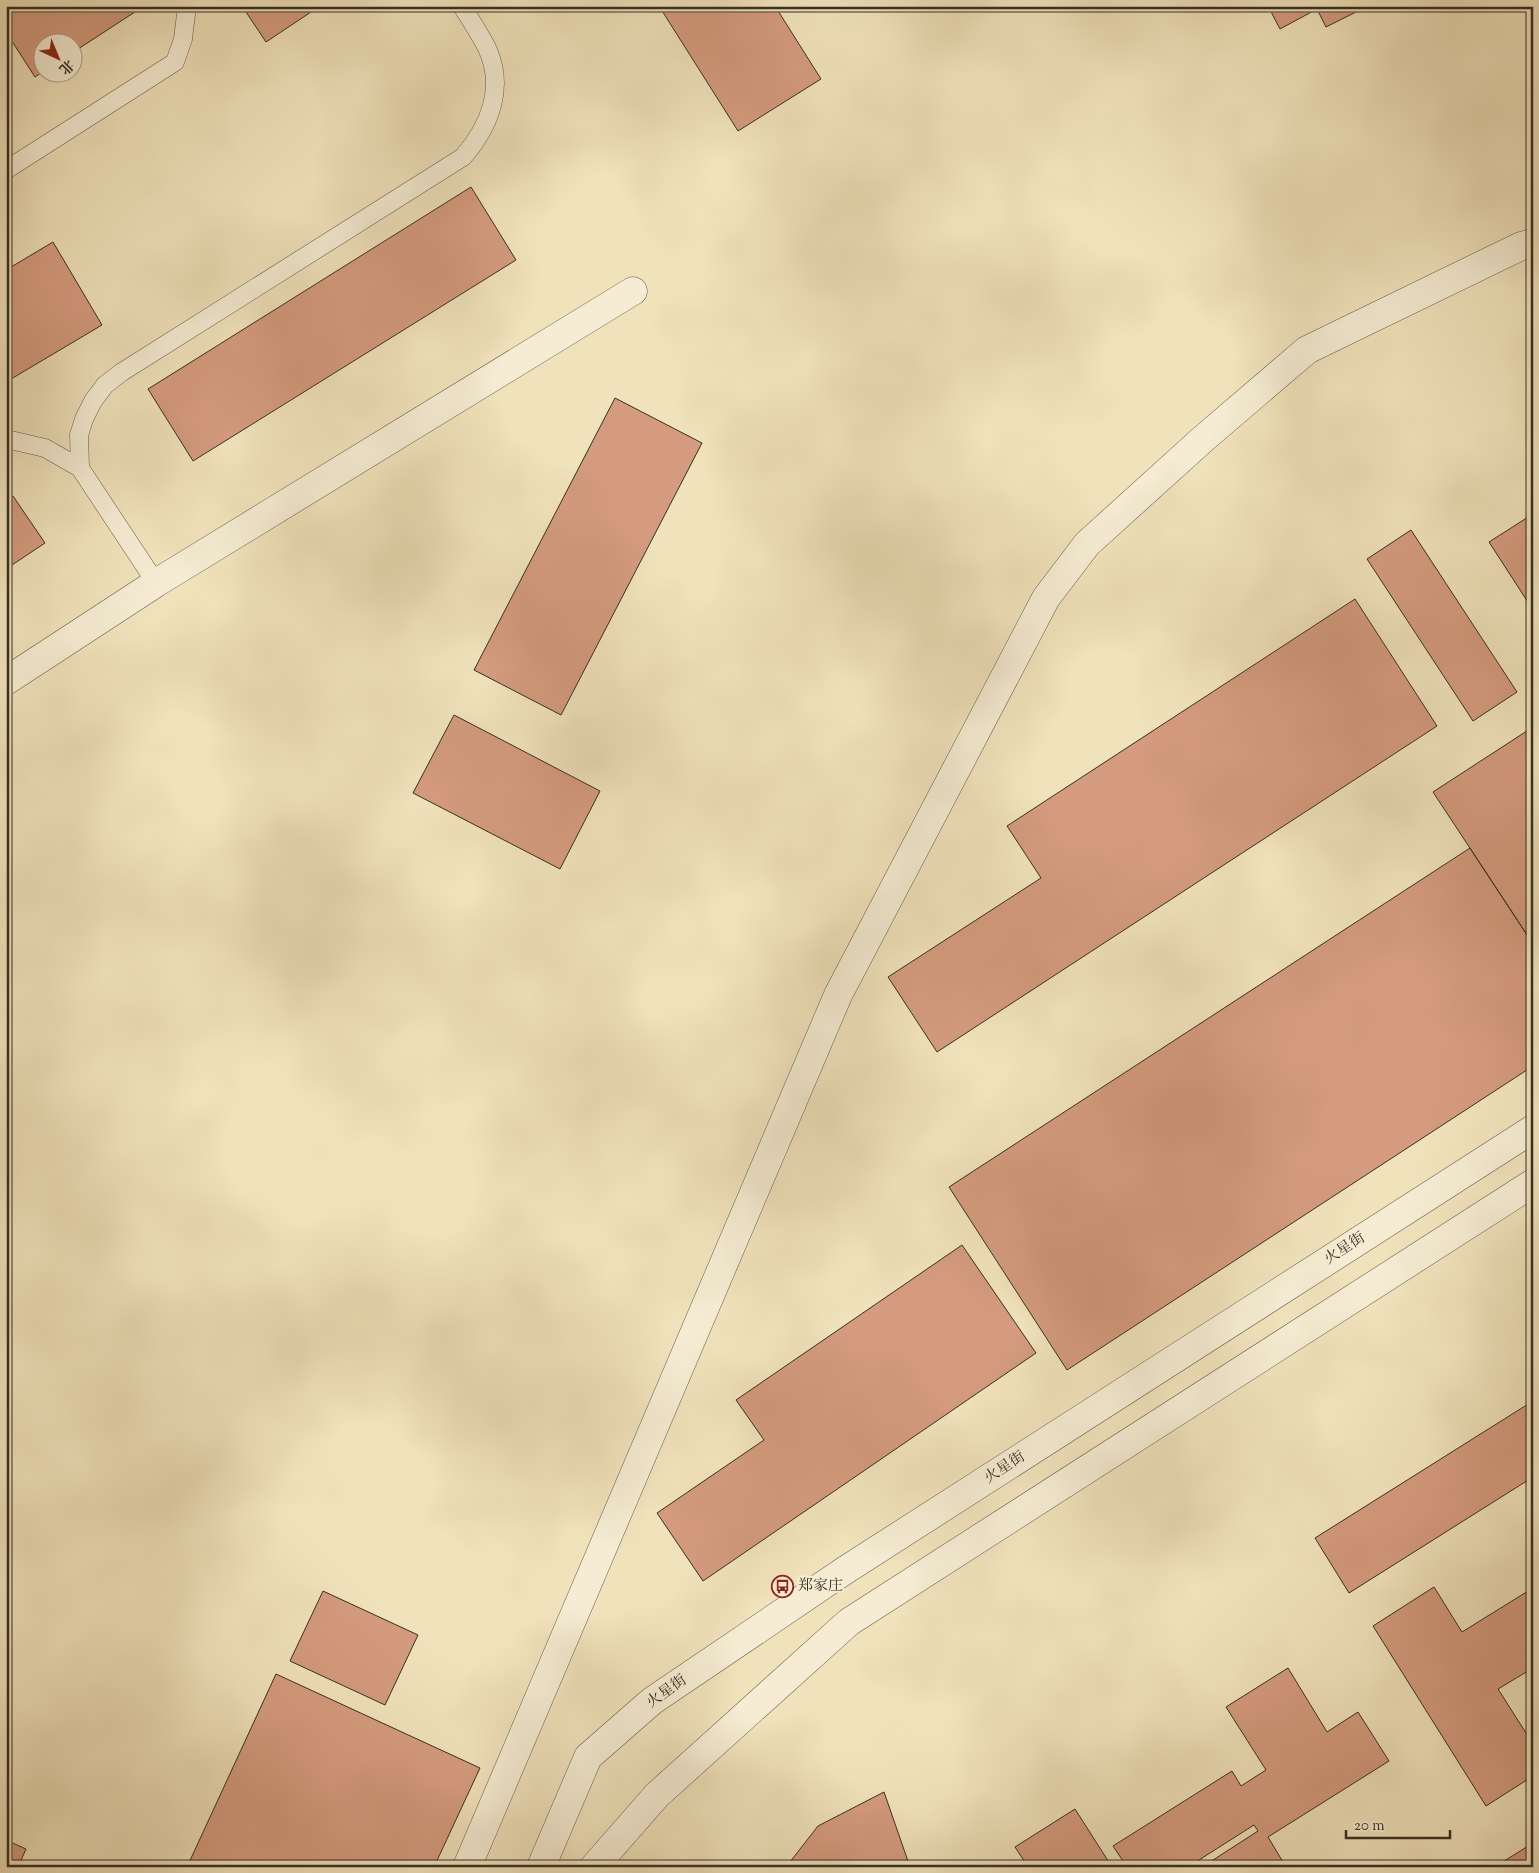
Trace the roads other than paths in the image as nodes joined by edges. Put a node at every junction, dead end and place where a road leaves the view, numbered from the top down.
1 (187, 6) edge
2 (462, 6) edge
3 (6, 170) edge
4 (1533, 243) edge
5 (633, 291) dead end
6 (6, 439) edge
7 (80, 468) junction
8 (156, 583) junction
9 (6, 680) edge
10 (1533, 1129) edge
11 (1533, 1183) edge
12 (467, 1867) edge
13 (541, 1867) edge
14 (594, 1867) edge

1 - 3 lane
2 - 7 lane
4 - 12 street
5 - 8 street
6 - 7 lane
7 - 8 lane
8 - 9 street
10 - 13 street, 火星街
11 - 14 street

